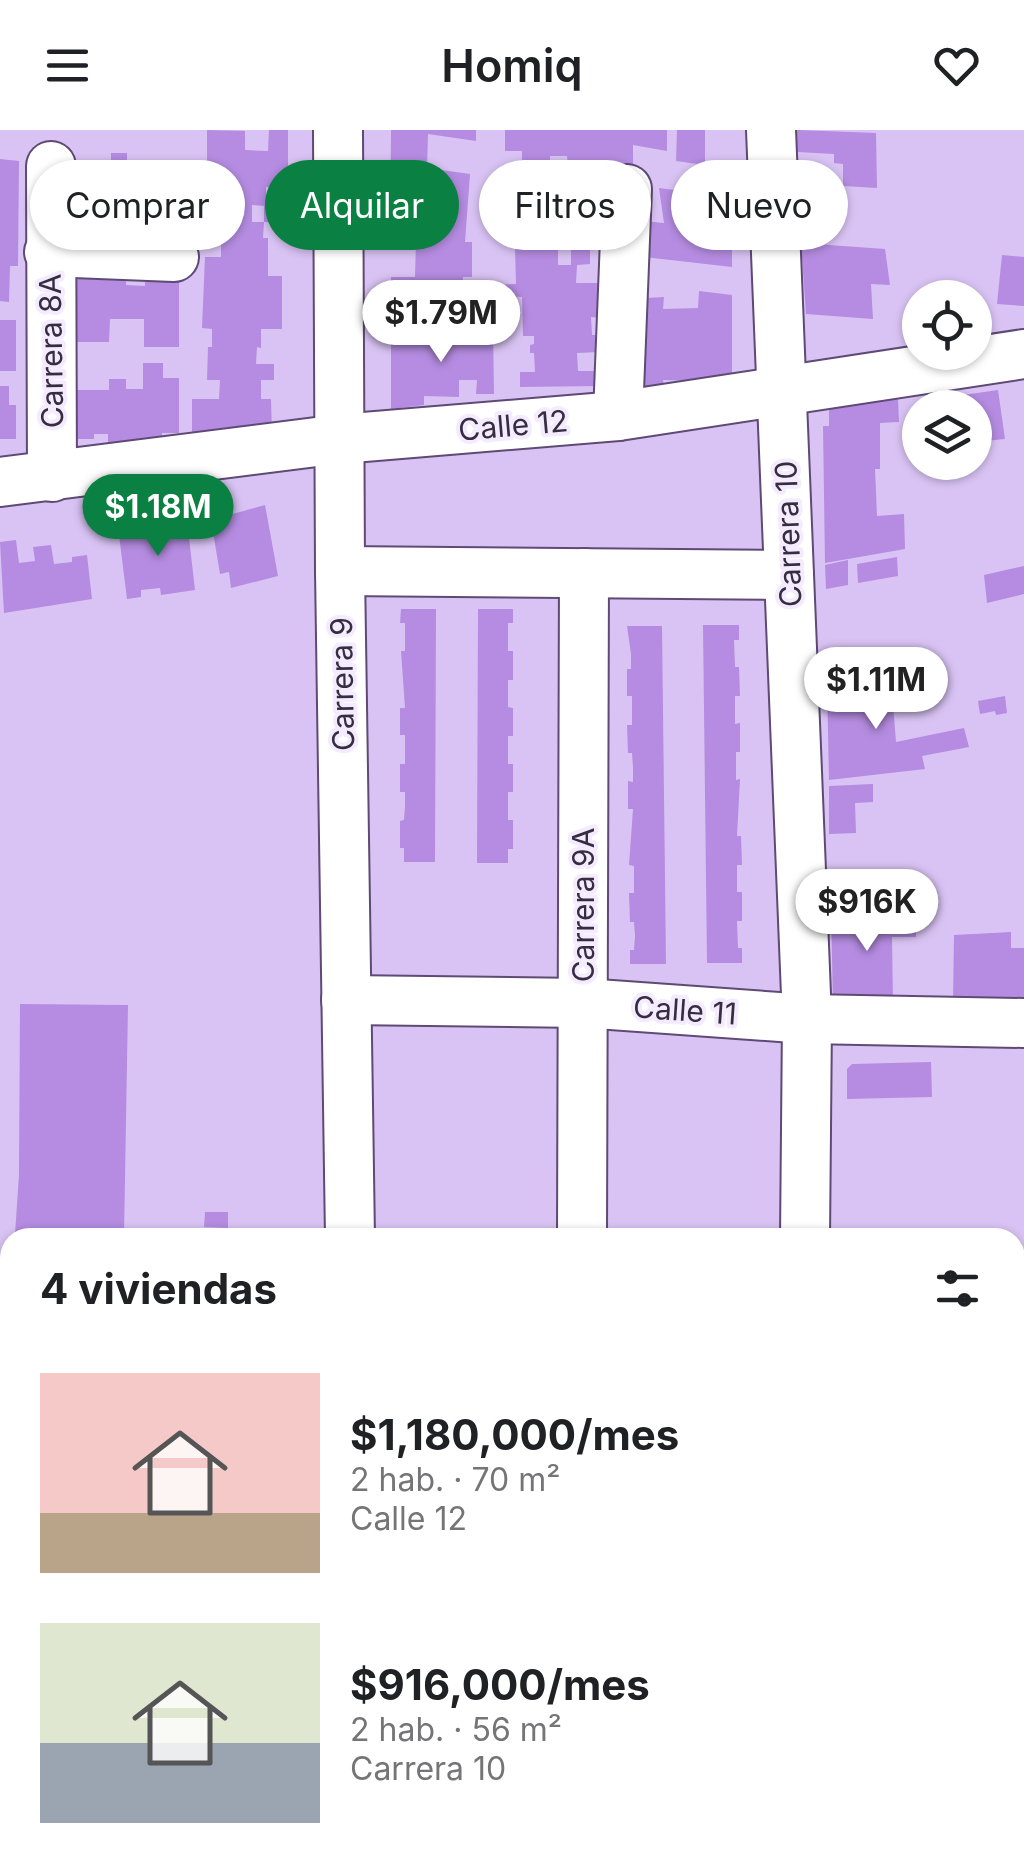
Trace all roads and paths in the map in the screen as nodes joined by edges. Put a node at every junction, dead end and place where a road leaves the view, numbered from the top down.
1 (338, 130) edge
2 (771, 130) edge
3 (624, 250) edge
4 (50, 252) joint
5 (174, 257) dead end
6 (1024, 354) edge
7 (782, 390) junction
8 (618, 416) junction
9 (340, 439) junction
10 (52, 477) junction
11 (0, 482) edge
12 (340, 571) junction
13 (584, 573) junction
14 (790, 575) junction
15 (346, 1000) junction
16 (584, 1003) junction
17 (807, 1019) junction
18 (1024, 1023) edge
19 (350, 1228) edge
20 (582, 1228) edge
21 (805, 1228) edge

1 - 9 street, Carrera 9
2 - 7 street, Carrera 10
3 - 8 street
4 - 5 street
4 - 10 street, Carrera 8A
6 - 7 street, Calle 12
7 - 8 street, Calle 12
7 - 14 street, Carrera 10
8 - 9 street, Calle 12
9 - 10 street, Calle 12
9 - 12 street, Carrera 9
10 - 11 street, Calle 12
12 - 13 street
12 - 15 street, Carrera 9
13 - 14 street
13 - 16 street, Carrera 9A
14 - 17 street, Carrera 10
15 - 16 street, Calle 11
15 - 19 street, Carrera 9
16 - 17 street, Calle 11
16 - 20 street, Carrera 9A
17 - 18 street, Calle 11
17 - 21 street, Carrera 10

